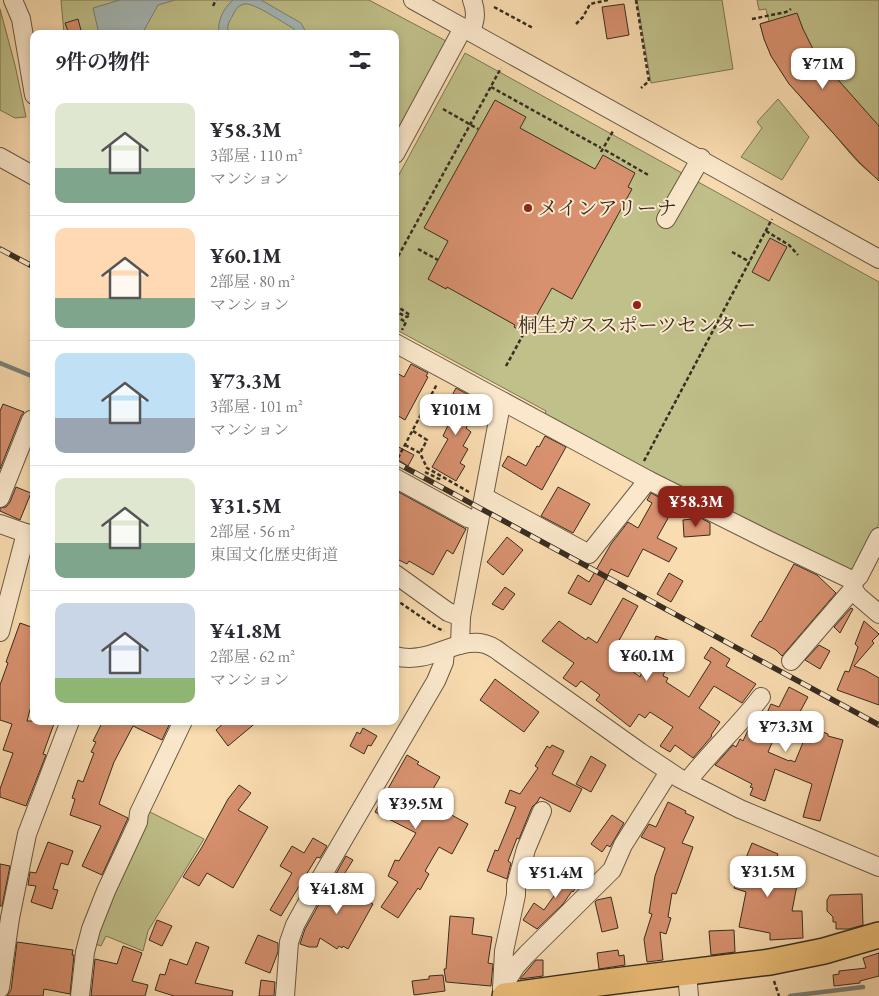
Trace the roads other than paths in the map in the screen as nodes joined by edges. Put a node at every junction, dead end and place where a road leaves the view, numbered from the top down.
1 (13, 0) edge
2 (413, 0) edge
3 (472, 0) edge
4 (467, 30) junction
5 (30, 72) edge
6 (399, 147) edge
7 (0, 156) edge
8 (700, 158) junction
9 (30, 174) edge
10 (666, 220) dead end
11 (879, 259) edge
12 (399, 346) edge
13 (504, 402) junction
14 (30, 423) edge
15 (645, 473) junction
16 (399, 480) edge
17 (478, 496) junction
18 (0, 498) edge
19 (479, 521) junction
20 (0, 524) edge
21 (30, 534) edge
22 (879, 537) edge
23 (399, 577) edge
24 (853, 585) junction
25 (879, 614) edge
26 (461, 617) junction
27 (0, 632) edge
28 (453, 648) junction
29 (399, 656) edge
30 (791, 661) dead end
31 (761, 697) dead end
32 (68, 725) edge
33 (181, 725) edge
34 (669, 772) junction
35 (687, 782) junction
36 (542, 811) dead end
37 (879, 867) edge
38 (879, 935) edge
39 (688, 985) edge
40 (0, 988) edge
41 (503, 993) edge
42 (80, 996) edge
43 (284, 996) edge

1 - 5 street
2 - 4 street
3 - 4 street
4 - 6 street
4 - 8 street
7 - 9 street
8 - 10 street
8 - 11 street
12 - 13 street
13 - 15 street
13 - 17 street
14 - 18 street
15 - 17 street
15 - 24 street
16 - 19 street
17 - 19 street
19 - 26 street
20 - 21 street
21 - 27 street
22 - 24 street
23 - 26 street
24 - 25 street
24 - 30 street
26 - 28 street
28 - 29 street
28 - 34 street
28 - 43 street
31 - 35 street
32 - 40 street
33 - 42 street
34 - 35 street
34 - 41 street
35 - 37 street
36 - 41 street
38 - 39 highway
39 - 41 highway

